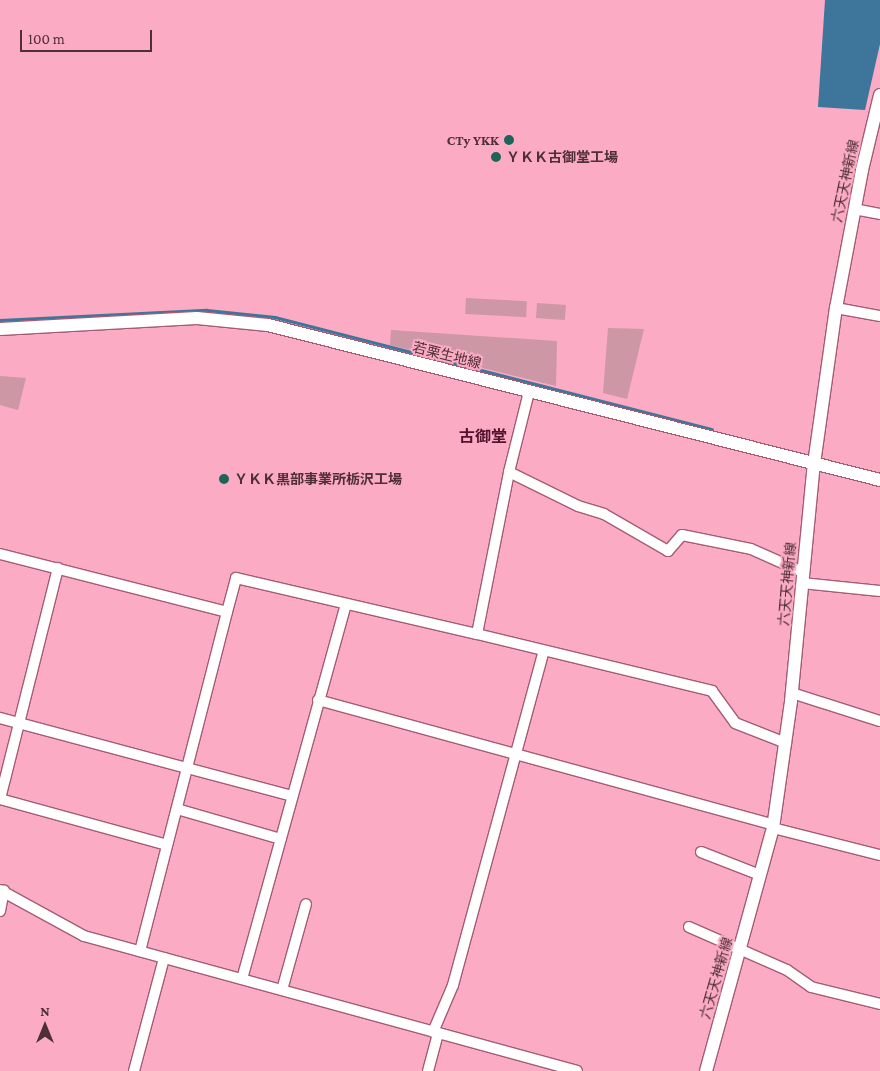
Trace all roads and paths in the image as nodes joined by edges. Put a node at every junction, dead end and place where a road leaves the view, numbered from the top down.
1 (880, 95) edge
2 (854, 209) junction
3 (880, 214) edge
4 (836, 308) junction
5 (880, 316) edge
6 (0, 329) edge
7 (529, 392) junction
8 (814, 464) junction
9 (509, 472) junction
10 (880, 480) edge
11 (0, 554) edge
12 (58, 568) junction
13 (802, 578) junction
14 (880, 591) edge
15 (346, 605) junction
16 (227, 612) junction
17 (476, 634) junction
18 (544, 651) junction
19 (792, 693) junction
20 (318, 700) junction
21 (0, 718) edge
22 (880, 721) edge
23 (20, 723) junction
24 (786, 743) junction
25 (515, 755) junction
26 (187, 768) junction
27 (292, 796) junction
28 (0, 799) edge
29 (177, 809) junction
30 (774, 827) junction
31 (281, 839) junction
32 (167, 845) junction
33 (701, 852) dead end
34 (880, 855) edge
35 (760, 875) junction
36 (2, 890) edge
37 (306, 904) dead end
38 (0, 911) edge
39 (689, 927) dead end
40 (740, 950) junction
41 (140, 951) junction
42 (164, 958) junction
43 (242, 979) junction
44 (282, 990) junction
45 (880, 1004) edge
46 (436, 1032) junction
47 (540, 1066) edge
48 (134, 1071) edge
49 (428, 1071) edge
50 (577, 1071) edge
51 (706, 1071) edge

1 - 2 main road, 六天天神新線
2 - 3 street
2 - 4 main road, 六天天神新線
4 - 5 street
4 - 8 main road, 六天天神新線
6 - 7 main road, 若栗生地線
7 - 8 main road, 若栗生地線
7 - 9 street
8 - 10 main road, 若栗生地線
8 - 13 main road, 六天天神新線
9 - 13 street
9 - 17 street
11 - 12 street
12 - 16 street
12 - 23 street
13 - 14 street
13 - 19 main road, 六天天神新線
15 - 16 street
15 - 17 street
15 - 20 street
16 - 26 street
17 - 18 street
18 - 24 street
18 - 25 street
19 - 22 street
19 - 24 main road, 六天天神新線
20 - 25 street
20 - 27 street
21 - 23 street
23 - 26 street
23 - 28 street
24 - 30 main road, 六天天神新線
25 - 30 street
25 - 46 street
26 - 27 street
26 - 29 street
27 - 31 street
28 - 32 street
29 - 31 street
29 - 32 street
30 - 34 street
30 - 35 main road, 六天天神新線
31 - 43 street
32 - 41 street
33 - 35 street
35 - 40 main road, 六天天神新線
36 - 38 street
36 - 41 street
37 - 44 street
39 - 40 street
40 - 45 street
40 - 51 main road, 六天天神新線
41 - 42 street
42 - 43 street
42 - 48 street
43 - 44 street
44 - 46 street
46 - 47 street
46 - 49 street
47 - 50 street

